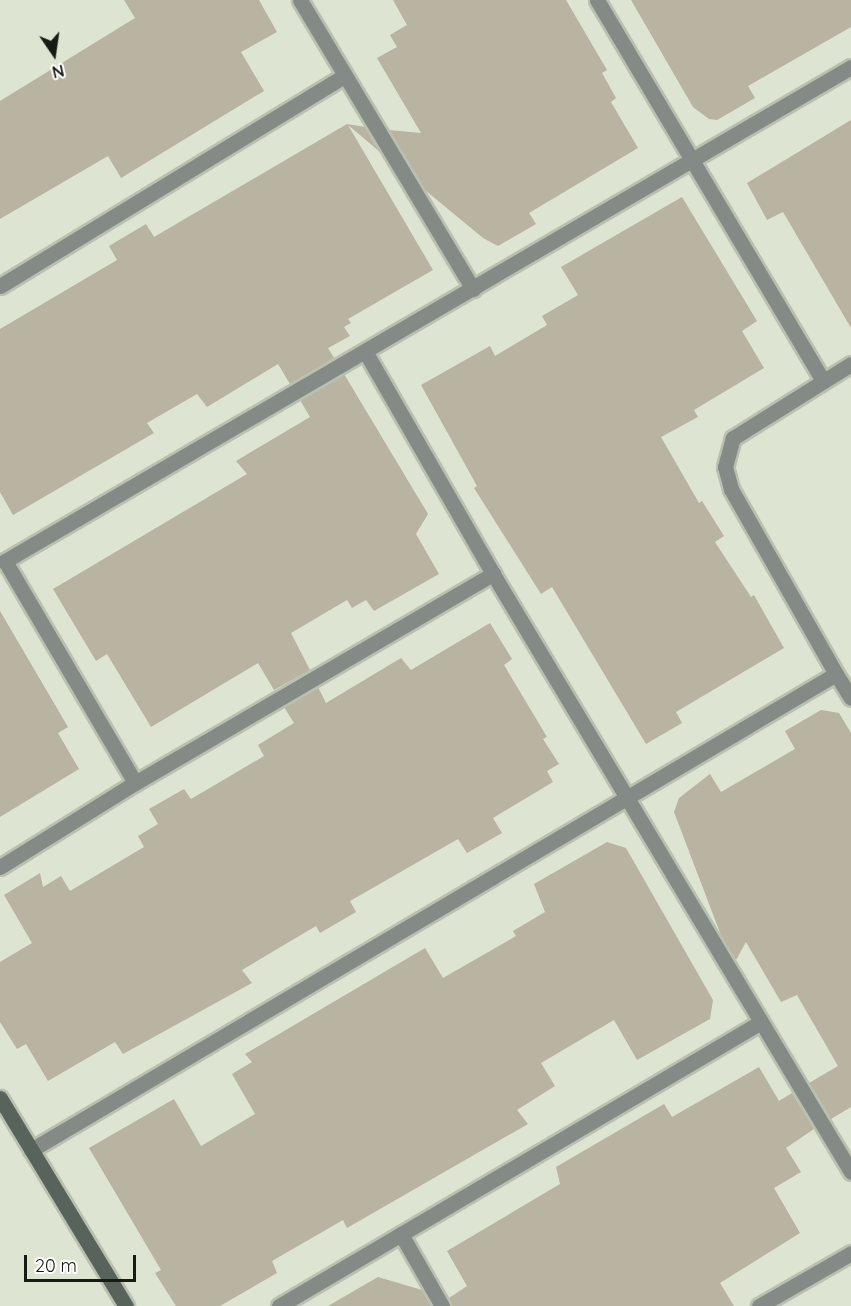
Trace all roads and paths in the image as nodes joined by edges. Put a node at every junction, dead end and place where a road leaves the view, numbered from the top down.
1 (300, 0) edge
2 (597, 0) edge
3 (851, 67) edge
4 (345, 75) junction
5 (690, 159) junction
6 (0, 286) edge
7 (473, 289) junction
8 (366, 353) junction
9 (851, 364) edge
10 (823, 380) junction
11 (2, 557) edge
12 (493, 574) junction
13 (836, 674) junction
14 (851, 698) edge
15 (135, 783) junction
16 (626, 796) junction
17 (0, 867) edge
18 (761, 1022) junction
19 (0, 1098) edge
20 (31, 1150) junction
21 (851, 1172) edge
22 (401, 1234) junction
23 (851, 1253) edge
24 (126, 1306) edge
25 (279, 1306) edge
26 (442, 1306) edge
27 (759, 1306) edge

1 - 4 street
2 - 5 street
3 - 5 street
4 - 6 street
4 - 7 street
5 - 7 street
5 - 10 street
7 - 8 street
8 - 11 street
8 - 12 street
9 - 10 street
10 - 13 street
11 - 15 street
12 - 15 street
12 - 16 street
13 - 14 street
13 - 16 street
15 - 17 street
16 - 18 street
16 - 20 street
18 - 21 street
18 - 22 street
19 - 20 street
20 - 24 street
22 - 25 street
22 - 26 street
23 - 27 street

